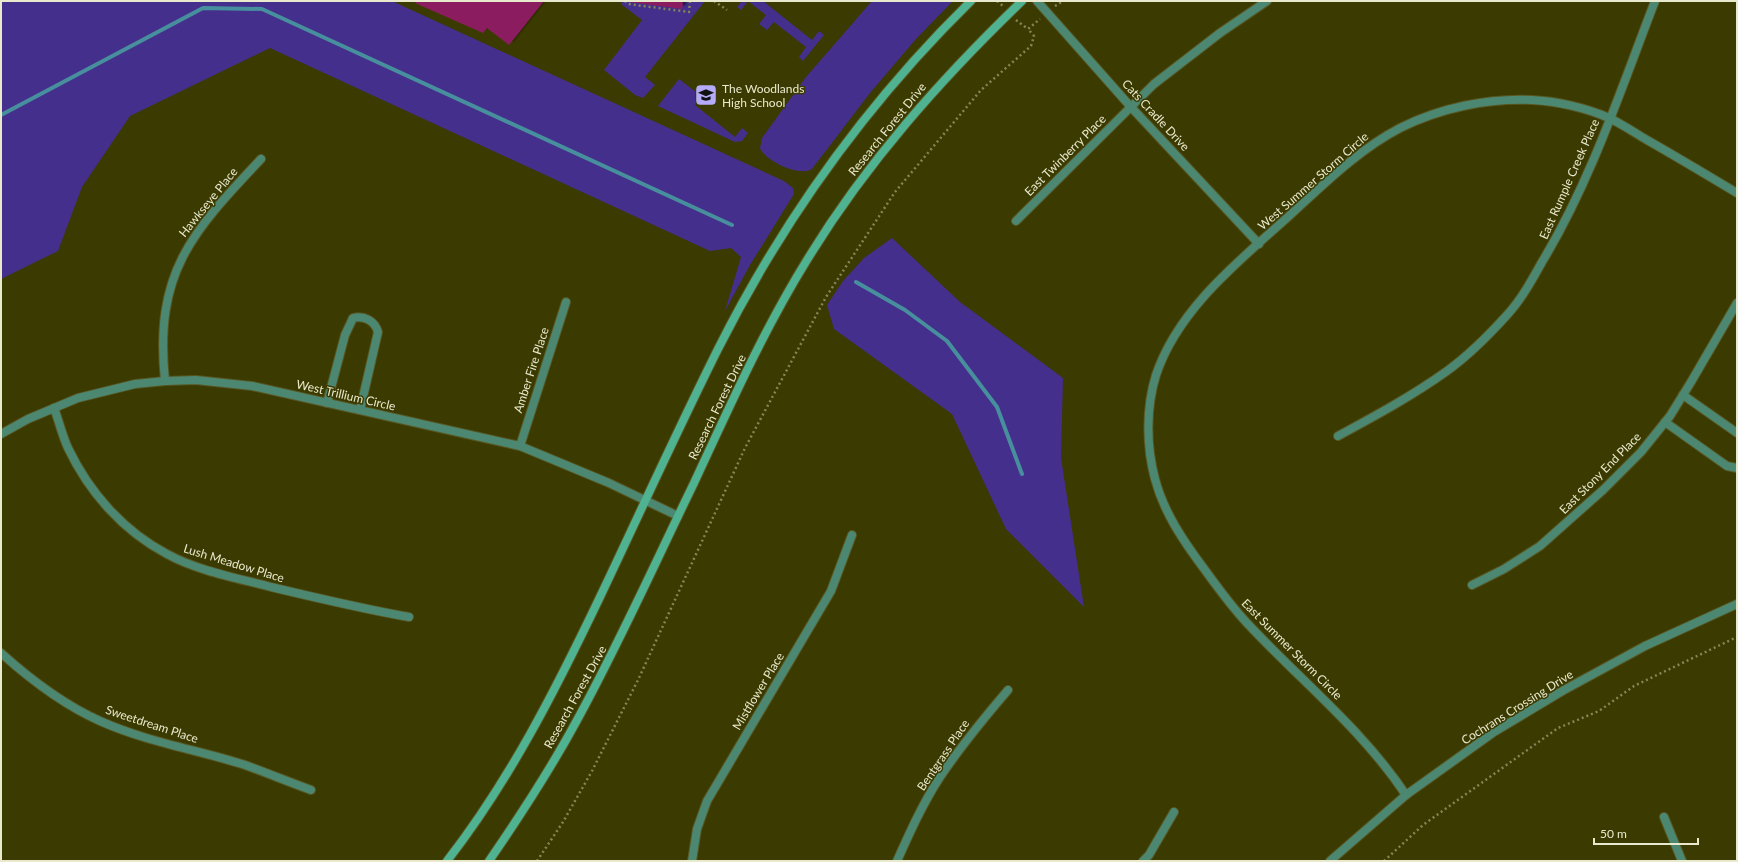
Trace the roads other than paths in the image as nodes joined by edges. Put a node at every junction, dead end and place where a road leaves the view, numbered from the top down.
1 (971, 1) edge
2 (1022, 1) edge
3 (1037, 1) edge
4 (1267, 1) edge
5 (1655, 1) edge
6 (1130, 106) junction
7 (1609, 118) junction
8 (261, 159) dead end
9 (1737, 194) edge
10 (1016, 221) dead end
11 (1259, 244) junction
12 (566, 302) dead end
13 (1737, 303) edge
14 (166, 381) junction
15 (1683, 395) junction
16 (328, 403) junction
17 (54, 408) junction
18 (360, 410) junction
19 (1665, 422) junction
20 (1737, 433) edge
21 (1, 434) edge
22 (1338, 436) dead end
23 (520, 446) junction
24 (1737, 468) edge
25 (646, 501) junction
26 (678, 516) junction
27 (852, 535) dead end
28 (1472, 585) dead end
29 (1737, 604) edge
30 (410, 617) dead end
31 (1, 653) edge
32 (1008, 690) dead end
33 (311, 790) dead end
34 (1406, 795) junction
35 (1174, 812) dead end
36 (1664, 817) dead end
37 (448, 861) edge
38 (490, 861) edge
39 (692, 861) edge
40 (897, 861) edge
41 (1143, 861) edge
42 (1330, 861) edge
43 (1682, 861) edge

1 - 25 main road, Research Forest Drive
2 - 26 main road, Research Forest Drive
3 - 6 street, Cats Cradle Drive
4 - 6 street, East Twinberry Place
5 - 7 street, East Rumple Creek Place
6 - 10 street, East Twinberry Place
6 - 11 street, Cats Cradle Drive
7 - 9 street, West Summer Storm Circle
7 - 11 street, West Summer Storm Circle
7 - 22 street, East Rumple Creek Place
8 - 14 street, Hawkseye Place
11 - 34 street, East Summer Storm Circle
12 - 23 street, Amber Fire Place
13 - 15 street, East Stony End Place
14 - 16 street, West Trillium Circle
14 - 17 street, West Trillium Circle
15 - 19 street, East Stony End Place
15 - 20 street
16 - 18 street, West Trillium Circle
16 - 18 street
17 - 21 street, West Trillium Circle
17 - 30 street, Lush Meadow Place
18 - 23 street, West Trillium Circle
19 - 24 street
19 - 28 street, East Stony End Place
23 - 25 street, West Trillium Circle
25 - 26 street, West Trillium Circle
25 - 37 main road, Research Forest Drive
26 - 38 main road, Research Forest Drive
27 - 39 street, Mistflower Place
29 - 34 street, Cochrans Crossing Drive
31 - 33 street, Sweetdream Place
32 - 40 street, Bentgrass Place
34 - 42 street, Cochrans Crossing Drive
35 - 41 street
36 - 43 street

